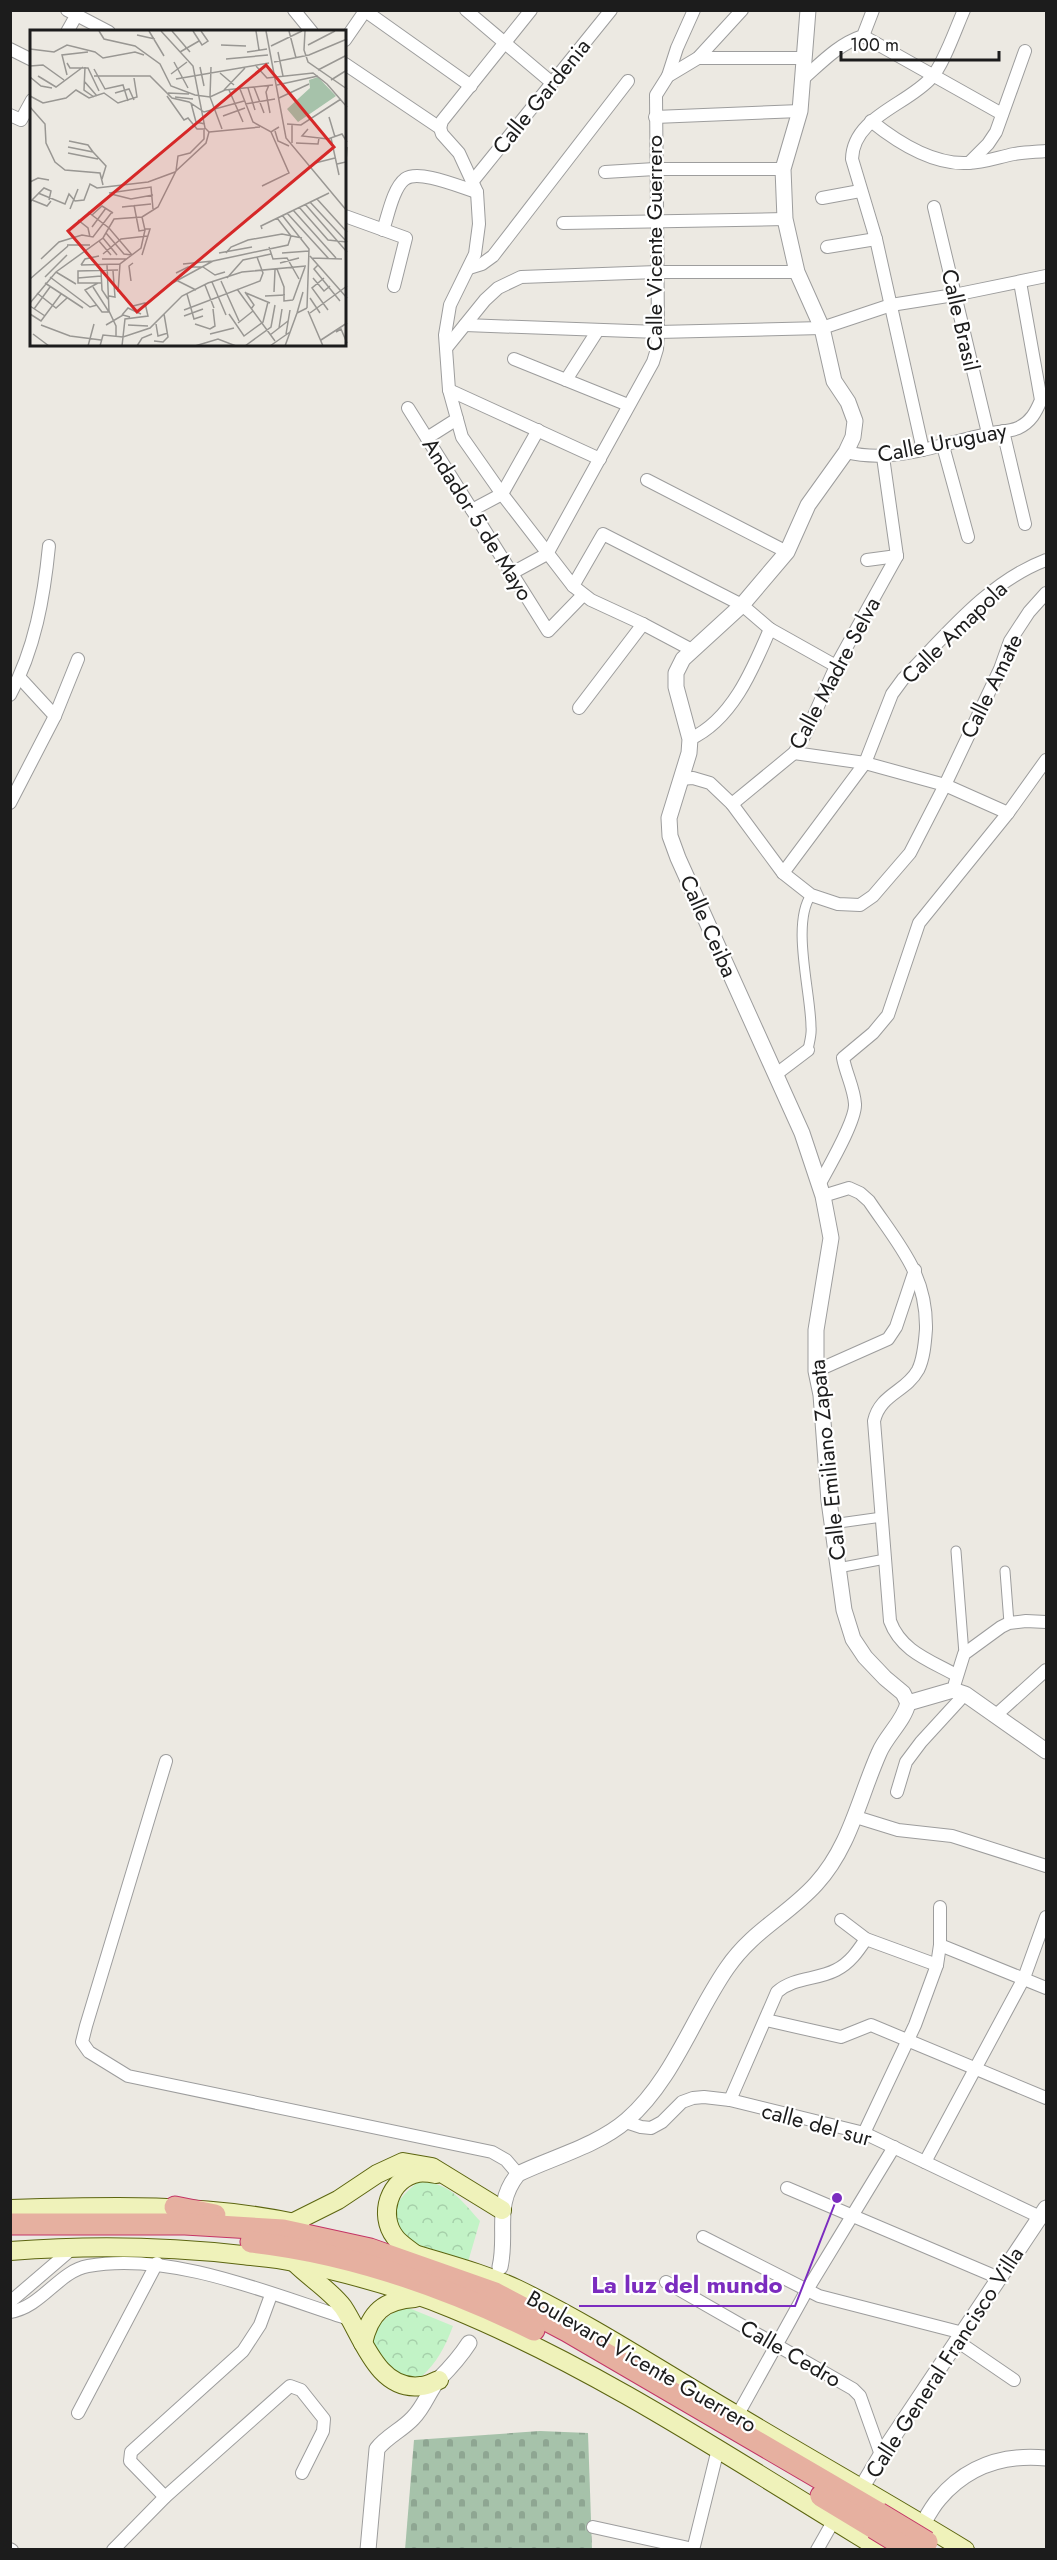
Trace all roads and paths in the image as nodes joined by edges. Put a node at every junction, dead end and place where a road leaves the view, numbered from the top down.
1 (294, 10) edge
2 (531, 10) edge
3 (611, 10) edge
4 (694, 10) edge
5 (742, 10) edge
6 (808, 10) edge
7 (873, 10) edge
8 (964, 10) edge
9 (364, 11) edge
10 (471, 12) edge
11 (72, 13) edge
12 (68, 30) edge
13 (105, 30) edge
14 (310, 30) edge
15 (863, 36) junction
16 (346, 38) edge
17 (505, 44) junction
18 (10, 50) edge
19 (1025, 51) dead end
20 (698, 58) junction
21 (805, 58) junction
22 (30, 59) edge
23 (346, 65) edge
24 (668, 76) junction
25 (933, 77) junction
26 (804, 78) junction
27 (627, 81) dead end
28 (551, 82) junction
29 (471, 86) junction
30 (30, 102) edge
31 (800, 111) junction
32 (1002, 114) junction
33 (655, 117) junction
34 (16, 118) edge
35 (871, 121) junction
36 (440, 128) junction
37 (1047, 151) edge
38 (969, 163) junction
39 (655, 168) junction
40 (783, 169) junction
41 (605, 172) dead end
42 (474, 187) junction
43 (860, 190) junction
44 (822, 198) dead end
45 (934, 207) dead end
46 (346, 216) edge
47 (785, 219) junction
48 (563, 223) dead end
49 (656, 223) junction
50 (384, 230) junction
51 (876, 239) junction
52 (827, 247) dead end
53 (469, 268) junction
54 (657, 272) junction
55 (797, 272) junction
56 (1047, 276) edge
57 (1020, 282) junction
58 (394, 286) dead end
59 (954, 295) junction
60 (891, 305) junction
61 (465, 325) junction
62 (822, 328) junction
63 (598, 330) junction
64 (658, 332) junction
65 (447, 348) junction
66 (514, 359) dead end
67 (566, 380) junction
68 (449, 390) junction
69 (628, 405) junction
70 (408, 408) dead end
71 (457, 419) junction
72 (538, 430) junction
73 (1004, 431) junction
74 (988, 433) junction
75 (427, 438) junction
76 (943, 446) junction
77 (923, 450) junction
78 (846, 452) junction
79 (883, 457) junction
80 (600, 459) junction
81 (646, 480) dead end
82 (502, 494) junction
83 (472, 510) junction
84 (1025, 524) dead end
85 (968, 537) dead end
86 (49, 546) dead end
87 (787, 552) junction
88 (547, 554) junction
89 (897, 556) junction
90 (867, 560) dead end
91 (1047, 560) edge
92 (512, 573) junction
93 (573, 586) junction
94 (1047, 593) edge
95 (583, 595) junction
96 (742, 605) junction
97 (643, 624) junction
98 (770, 629) junction
99 (692, 650) junction
100 (78, 659) dead end
101 (836, 666) junction
102 (20, 678) junction
103 (10, 695) edge
104 (579, 708) dead end
105 (55, 716) junction
106 (690, 739) junction
107 (794, 753) junction
108 (1047, 760) edge
109 (865, 763) junction
110 (680, 779) junction
111 (945, 785) junction
112 (10, 803) edge
113 (732, 804) junction
114 (1008, 813) junction
115 (783, 873) junction
116 (811, 895) junction
117 (808, 1050) joint
118 (775, 1075) junction
119 (821, 1190) junction
120 (915, 1270) junction
121 (816, 1371) junction
122 (882, 1517) junction
123 (832, 1524) junction
124 (956, 1551) dead end
125 (885, 1559) junction
126 (838, 1569) junction
127 (1005, 1571) dead end
128 (1047, 1622) edge
129 (1009, 1623) junction
130 (964, 1654) junction
131 (1044, 1676) edge
132 (958, 1686) junction
133 (908, 1703) junction
134 (995, 1716) junction
135 (1047, 1751) edge
136 (166, 1761) dead end
137 (897, 1792) dead end
138 (856, 1817) junction
139 (1047, 1866) edge
140 (940, 1907) dead end
141 (1047, 1917) edge
142 (841, 1920) dead end
143 (866, 1939) junction
144 (940, 1945) junction
145 (937, 1965) junction
146 (1024, 1978) junction
147 (1047, 1988) edge
148 (766, 2020) junction
149 (908, 2040) junction
150 (976, 2067) junction
151 (1047, 2098) edge
152 (730, 2100) junction
153 (626, 2122) junction
154 (864, 2133) junction
155 (894, 2147) junction
156 (925, 2162) junction
157 (447, 2174) junction
158 (518, 2174) junction
159 (787, 2188) dead end
160 (175, 2207) joint
161 (10, 2209) edge
162 (502, 2210) junction
163 (1043, 2212) edge
164 (854, 2214) junction
165 (10, 2224) edge
166 (288, 2226) junction
167 (703, 2237) dead end
168 (10, 2238) edge
169 (74, 2247) junction
170 (10, 2251) edge
171 (416, 2255) junction
172 (292, 2261) junction
173 (156, 2263) junction
174 (500, 2267) dead end
175 (999, 2278) junction
176 (666, 2282) dead end
177 (807, 2290) junction
178 (271, 2295) junction
179 (421, 2298) junction
180 (10, 2302) edge
181 (10, 2312) edge
182 (349, 2319) junction
183 (960, 2337) junction
184 (363, 2343) junction
185 (469, 2343) dead end
186 (777, 2344) junction
187 (439, 2380) junction
188 (1014, 2380) dead end
189 (78, 2413) dead end
190 (737, 2416) junction
191 (718, 2450) junction
192 (881, 2455) junction
193 (1047, 2458) edge
194 (302, 2473) dead end
195 (862, 2487) junction
196 (165, 2497) junction
197 (834, 2520) junction
198 (877, 2521) junction
199 (593, 2527) dead end
200 (921, 2543) edge
201 (693, 2549) edge
202 (113, 2550) edge
203 (368, 2550) edge
204 (817, 2550) edge
205 (882, 2550) edge
206 (965, 2550) edge

1 - 14 street
2 - 17 street
3 - 28 street, Calle Gardenia
4 - 24 street, Calle Vicente Guerrero
5 - 20 street
6 - 21 street
7 - 15 street
8 - 25 street
9 - 16 street
9 - 29 street
10 - 17 street
11 - 12 street
11 - 13 street
15 - 25 street
15 - 26 street
17 - 28 street
17 - 29 street
18 - 22 street
19 - 32 street
20 - 21 street
20 - 24 street
21 - 26 street
23 - 36 street
24 - 33 street, Calle Vicente Guerrero
25 - 32 street
25 - 35 street
26 - 31 street
27 - 53 street
28 - 42 street, Calle Gardenia
29 - 36 street
30 - 34 street
31 - 33 street
31 - 40 street
32 - 38 street
33 - 39 street, Calle Vicente Guerrero
35 - 38 street
35 - 43 street
36 - 42 street
37 - 38 street
39 - 40 street
39 - 41 street
39 - 49 street, Calle Vicente Guerrero
40 - 47 street
42 - 50 street
42 - 53 street
43 - 44 street
43 - 51 street
45 - 59 street, Calle Brasil
46 - 50 street
47 - 49 street
47 - 55 street
48 - 49 street
49 - 54 street, Calle Vicente Guerrero
50 - 58 street
51 - 52 street
51 - 60 street
53 - 65 street
54 - 55 street
54 - 61 street
54 - 64 street, Calle Vicente Guerrero
55 - 62 street
56 - 57 street
57 - 59 street
57 - 73 street, Calle Uruguay
59 - 60 street
59 - 74 street, Calle Brasil
60 - 62 street
60 - 77 street
61 - 63 street
61 - 65 street
62 - 64 street
62 - 78 street
63 - 64 street
63 - 67 street
64 - 69 street, Calle Vicente Guerrero
65 - 68 street
66 - 67 street
67 - 69 street
68 - 71 street
68 - 72 street
69 - 80 street, Calle Vicente Guerrero
70 - 75 street, Andador 5 de Mayo
71 - 75 street
71 - 82 street
72 - 80 street
72 - 82 street
73 - 74 street, Calle Uruguay
73 - 84 street
74 - 76 street, Calle Uruguay
75 - 83 street, Andador 5 de Mayo
76 - 77 street, Calle Uruguay
76 - 85 street
77 - 79 street, Calle Uruguay
78 - 79 street, Calle Uruguay
78 - 87 street
79 - 89 street
80 - 88 street, Calle Vicente Guerrero
81 - 87 street
82 - 83 street
82 - 88 street
83 - 92 street, Andador 5 de Mayo
86 - 102 street
87 - 96 street
88 - 92 street
88 - 93 street
89 - 90 street
89 - 101 street, Calle Madre Selva
91 - 109 street, Calle Amapola
92 - 95 street, Andador 5 de Mayo
93 - 95 street
93 - 96 street
94 - 111 street, Calle Amate
95 - 97 street
96 - 98 street
96 - 99 street
97 - 99 street
97 - 104 street
98 - 101 street
98 - 106 street
99 - 106 street, Calle Ceiba
100 - 105 street
101 - 107 street, Calle Madre Selva
102 - 103 street
102 - 105 street
105 - 112 street
106 - 110 street, Calle Ceiba
107 - 109 street
107 - 113 street, Calle Madre Selva
108 - 114 street
109 - 111 street
109 - 115 street, Calle Amapola
110 - 113 street
110 - 118 street, Calle Ceiba
111 - 114 street
111 - 116 street, Calle Amate
113 - 115 street
114 - 119 street
115 - 116 street
116 - 117 street
117 - 118 street
118 - 119 street, Calle Ceiba
119 - 120 street
119 - 121 street, Calle Emiliano Zapata
120 - 121 street
120 - 122 street
121 - 123 street, Calle Emiliano Zapata
122 - 123 street
122 - 125 street
123 - 126 street, Calle Emiliano Zapata
124 - 130 street
125 - 126 street
125 - 132 street
126 - 133 street, Calle Emiliano Zapata
127 - 129 street
128 - 129 street
129 - 130 street
130 - 132 street
131 - 134 street
132 - 133 street
132 - 134 street
132 - 137 street
133 - 138 street
134 - 135 street
136 - 158 street
138 - 139 street
138 - 153 street
140 - 144 street
141 - 146 street
142 - 143 street
143 - 145 street
143 - 148 street
144 - 145 street
144 - 146 street
145 - 149 street
146 - 147 street
146 - 150 street
148 - 149 street
148 - 152 street
149 - 150 street
149 - 154 street
150 - 151 street
150 - 156 street
152 - 153 street, calle del sur
152 - 154 street, calle del sur
153 - 158 street
154 - 155 street, calle del sur
155 - 156 street, calle del sur
155 - 164 street
156 - 163 street, calle del sur
157 - 162 main road
157 - 166 main road
157 - 171 main road
158 - 162 street
159 - 164 street
160 - 161 main road
160 - 166 highway
162 - 174 street
163 - 175 street, Calle General Francisco Villa
164 - 175 street
164 - 177 street
165 - 166 highway, Boulevard Vicente Guerrero
166 - 171 main road, Boulevard Vicente Guerrero
166 - 198 highway, Boulevard Vicente Guerrero
167 - 177 street
168 - 198 highway, Boulevard Vicente Guerrero
169 - 170 main road, Boulevard Vicente Guerrero
169 - 172 main road, Boulevard Vicente Guerrero
169 - 180 street
171 - 190 main road, Boulevard Vicente Guerrero
172 - 179 main road, Boulevard Vicente Guerrero
172 - 182 main road
173 - 178 street
173 - 181 street
173 - 189 street
175 - 183 street, Calle General Francisco Villa
176 - 186 street, Calle Cedro
177 - 183 street
177 - 186 street
178 - 182 street
178 - 196 street
179 - 184 main road
179 - 191 main road, Boulevard Vicente Guerrero
182 - 184 main road
183 - 188 street
183 - 192 street, Calle General Francisco Villa
184 - 187 main road
185 - 187 street
186 - 190 street
186 - 192 street, Calle Cedro
187 - 203 street
190 - 195 main road, Boulevard Vicente Guerrero
191 - 197 main road, Boulevard Vicente Guerrero
191 - 201 street
192 - 195 street, Calle General Francisco Villa
193 - 200 street
194 - 196 street
195 - 200 main road, Boulevard Vicente Guerrero
196 - 202 street
197 - 204 street
197 - 205 main road, Boulevard Vicente Guerrero
198 - 200 highway, Boulevard Vicente Guerrero, bridge
199 - 201 street
200 - 206 main road, Boulevard Vicente Guerrero

